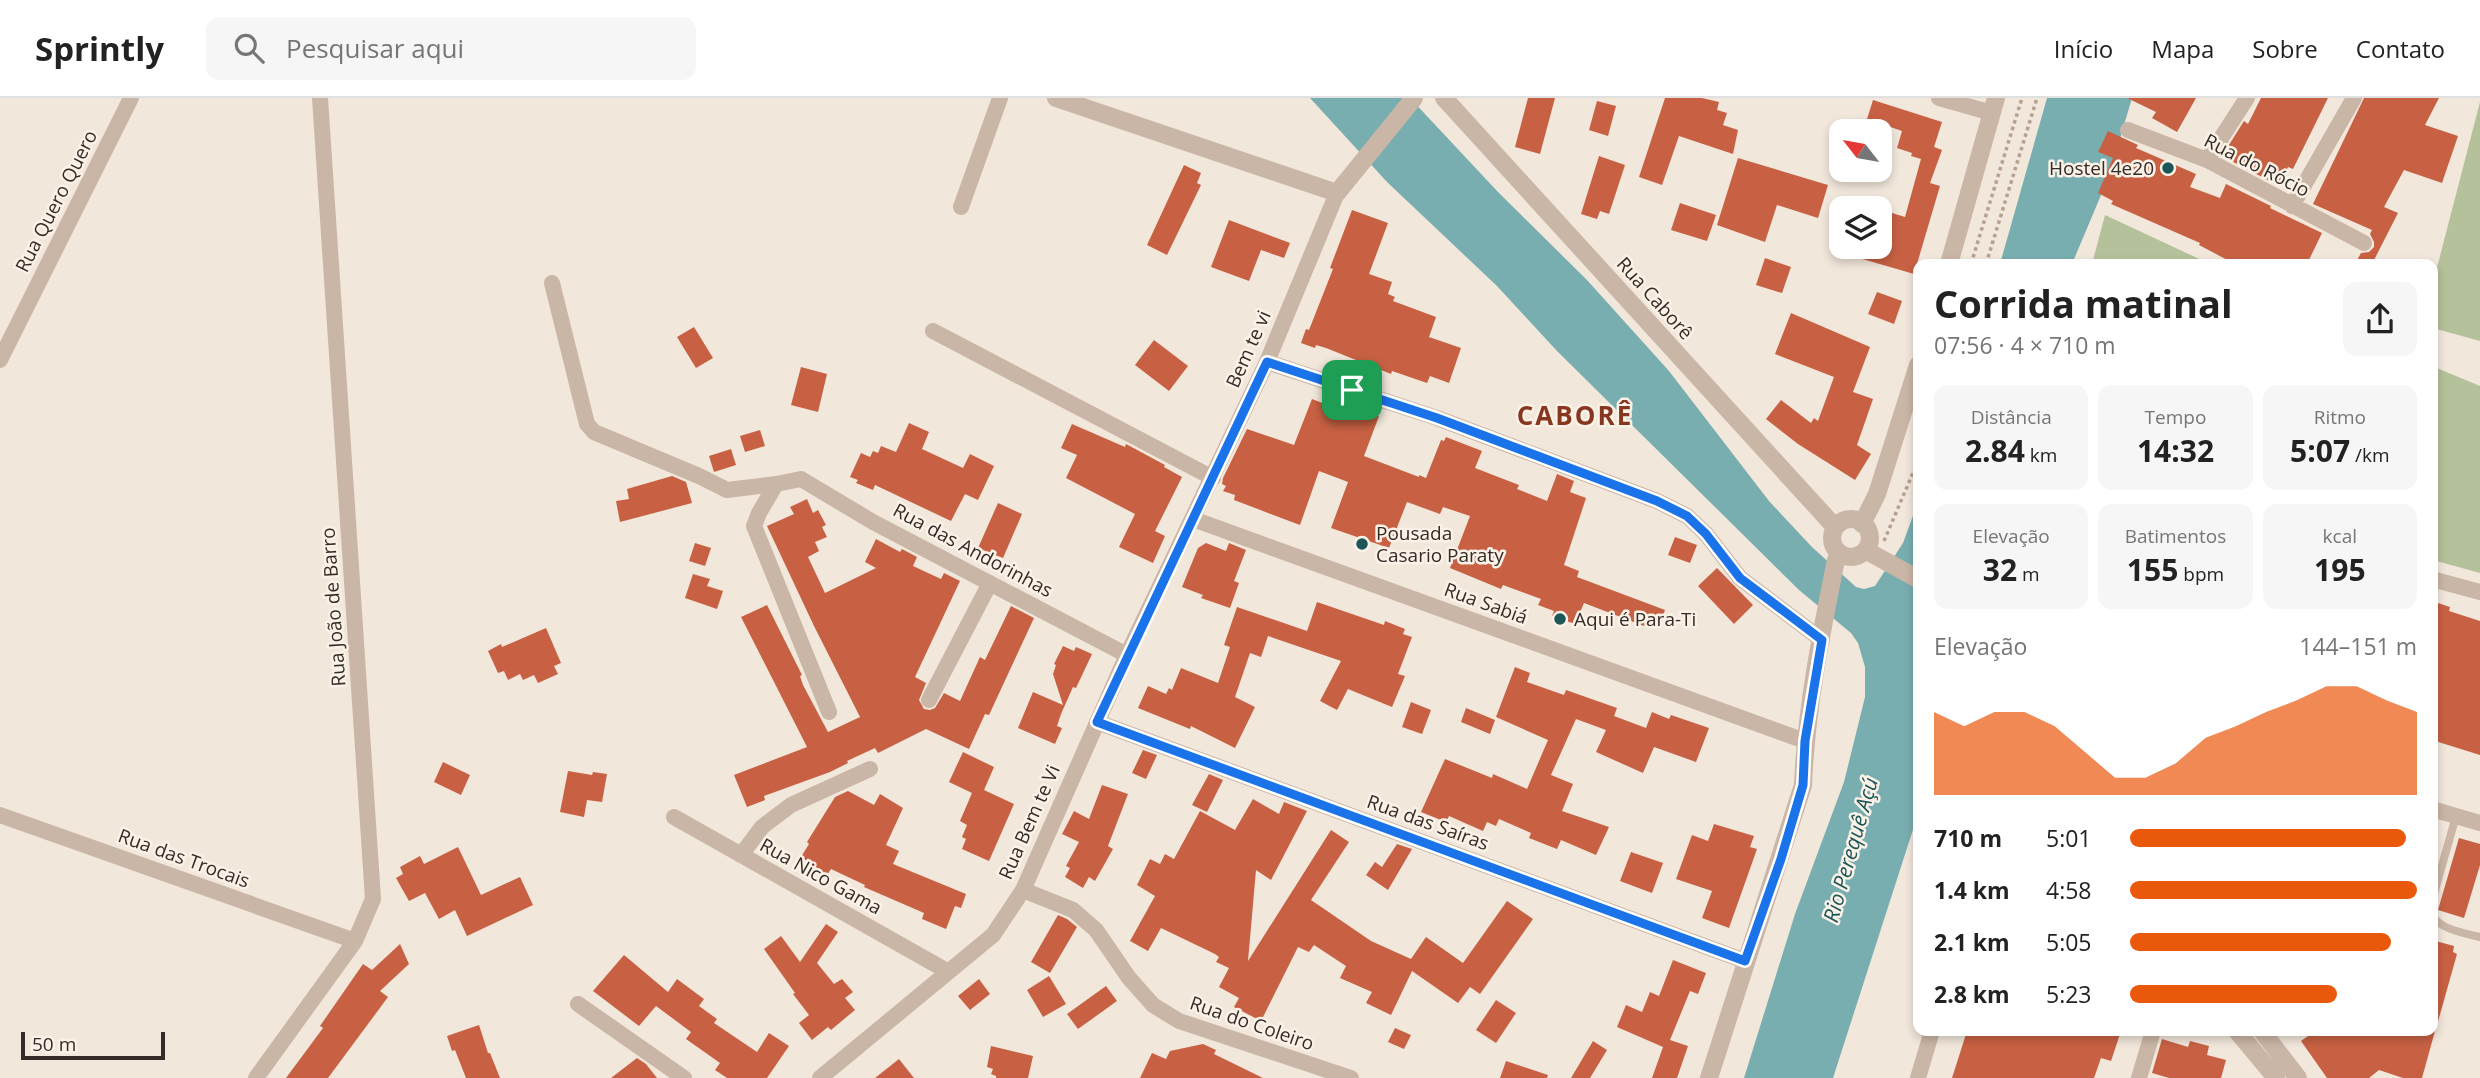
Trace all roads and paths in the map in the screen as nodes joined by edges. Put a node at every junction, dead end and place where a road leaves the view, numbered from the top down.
1 (131, 98) edge
2 (320, 98) edge
3 (1000, 98) edge
4 (1056, 98) edge
5 (1415, 98) edge
6 (1444, 98) edge
7 (1939, 98) edge
8 (2022, 98) edge
9 (2036, 98) edge
10 (2247, 98) edge
11 (2354, 98) edge
12 (1994, 106) edge
13 (2128, 130) dead end
14 (2207, 160) junction
15 (1336, 192) junction
16 (2292, 206) junction
17 (961, 207) dead end
18 (2364, 243) dead end
19 (1950, 259) edge
20 (1973, 259) edge
21 (1988, 259) edge
22 (552, 283) dead end
23 (933, 331) dead end
24 (0, 360) edge
25 (1267, 362) junction
26 (1913, 381) edge
27 (1913, 471) edge
28 (1213, 478) junction
29 (776, 484) junction
30 (1193, 519) junction
31 (1863, 524) junction
32 (1834, 526) junction
33 (1872, 553) junction
34 (1838, 556) junction
35 (1913, 576) edge
36 (2438, 581) edge
37 (990, 583) junction
38 (2480, 592) edge
39 (1822, 633) junction
40 (1127, 655) junction
41 (929, 700) dead end
42 (830, 712) dead end
43 (1097, 722) junction
44 (1805, 741) junction
45 (870, 769) dead end
46 (2438, 811) edge
47 (0, 815) edge
48 (2456, 816) junction
49 (674, 817) dead end
50 (2480, 823) edge
51 (741, 855) junction
52 (2438, 880) edge
53 (1023, 890) junction
54 (2438, 923) edge
55 (2480, 937) edge
56 (355, 941) junction
57 (1745, 961) junction
58 (947, 971) junction
59 (578, 1004) dead end
60 (1931, 1036) edge
61 (2152, 1036) edge
62 (2241, 1036) edge
63 (2266, 1036) edge
64 (256, 1078) edge
65 (684, 1078) edge
66 (820, 1078) edge
67 (1351, 1078) edge
68 (1709, 1078) edge
69 (1918, 1078) edge
70 (2139, 1078) edge
71 (2276, 1078) edge
72 (2298, 1078) edge

1 - 24 street, Rua Quero Quero
2 - 56 street, Rua João de Barro
3 - 17 street
4 - 15 street
5 - 15 street
6 - 32 street, Rua Caborê
7 - 12 street
8 - 20 path
9 - 21 path
10 - 14 street
11 - 16 street
12 - 19 street
13 - 14 street, Rua do Rócio
14 - 16 street, Rua do Rócio
15 - 25 street, Bem te vi
16 - 18 street, Rua do Rócio
22 - 29 street
23 - 28 street
25 - 28 street, Bem te vi
25 - 39 street
26 - 31 street
27 - 33 path
28 - 30 street, Bem te vi
29 - 37 street, Rua das Andorinhas
29 - 42 street
30 - 40 street, Rua Bem te Vi
30 - 44 street, Rua Sabiá
31 - 32 street
31 - 33 street
32 - 34 street
33 - 34 street
33 - 35 street
34 - 39 street
36 - 38 street
37 - 40 street, Rua das Andorinhas
37 - 41 street
39 - 44 street
40 - 43 street, Rua Bem te Vi
43 - 53 street, Rua Bem te Vi
43 - 57 street, Rua das Saíras
44 - 57 street
45 - 51 street
46 - 48 street
47 - 56 street, Rua das Trocais
48 - 50 street
48 - 52 lane
49 - 51 street, Rua Nico Gama
51 - 58 street, Rua Nico Gama
53 - 58 street, Rua Bem te Vi
53 - 67 street, Rua do Coleiro
54 - 55 lane
56 - 64 street, Rua João de Barro
57 - 68 street
58 - 66 street, Rua Bem te Vi
59 - 65 street
60 - 69 street
61 - 70 street
62 - 71 street
63 - 72 street

